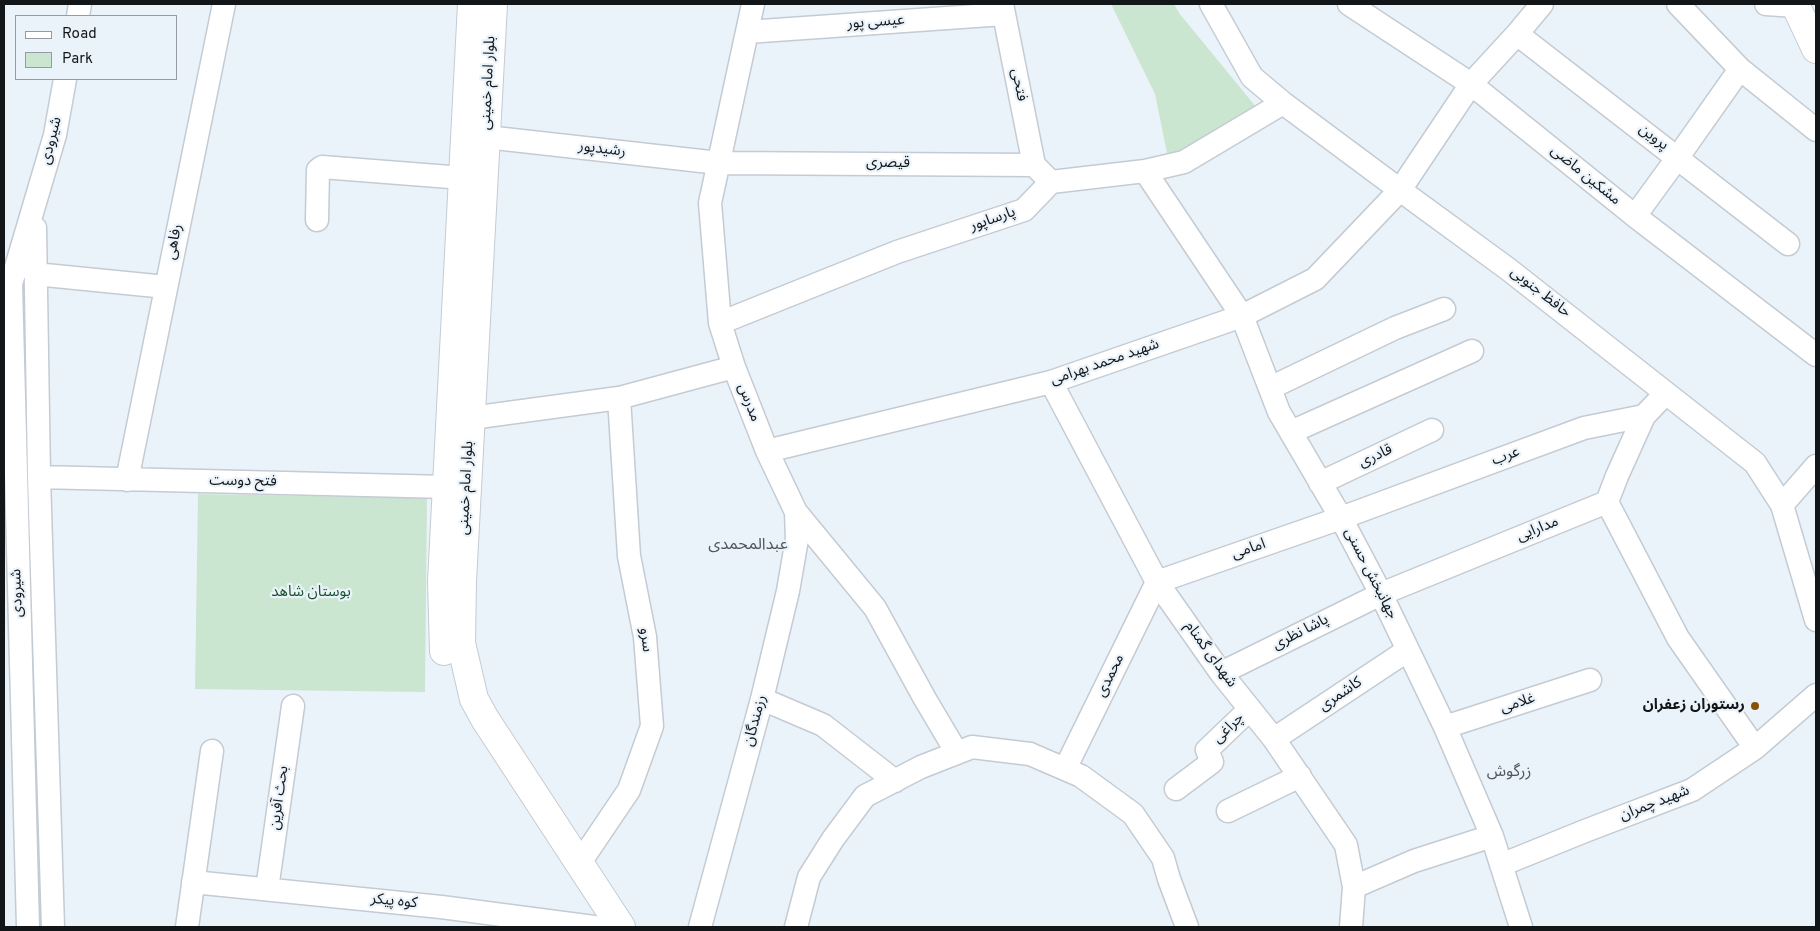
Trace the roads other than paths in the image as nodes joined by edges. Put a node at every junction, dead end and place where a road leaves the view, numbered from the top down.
1 (224, 4) edge
2 (472, 4) edge
3 (493, 4) edge
4 (753, 4) edge
5 (1211, 4) edge
6 (1348, 4) edge
7 (1542, 4) edge
8 (1678, 4) edge
9 (1766, 4) edge
10 (1795, 5) edge
11 (1003, 9) edge
12 (747, 32) junction
13 (1517, 34) junction
14 (1816, 49) edge
15 (1740, 68) junction
16 (66, 80) edge
17 (1470, 84) junction
18 (1283, 103) junction
19 (1816, 130) edge
20 (486, 137) junction
21 (1678, 157) junction
22 (719, 163) junction
23 (1034, 165) junction
24 (1145, 171) junction
25 (463, 178) junction
26 (1051, 182) junction
27 (1400, 190) junction
28 (35, 202) junction
29 (1635, 216) junction
30 (317, 220) dead end
31 (1788, 244) dead end
32 (35, 274) junction
33 (166, 287) junction
34 (1444, 309) dead end
35 (1242, 316) junction
36 (720, 323) junction
37 (1472, 351) dead end
38 (1816, 355) edge
39 (734, 367) junction
40 (1051, 382) junction
41 (1270, 388) junction
42 (1666, 393) junction
43 (619, 398) junction
44 (1644, 416) junction
45 (471, 418) junction
46 (1432, 430) dead end
47 (1291, 432) junction
48 (767, 451) junction
49 (1816, 466) edge
50 (39, 478) junction
51 (127, 480) junction
52 (1320, 483) junction
53 (447, 487) junction
54 (1607, 502) junction
55 (1782, 505) junction
56 (796, 512) junction
57 (1342, 518) junction
58 (1157, 582) junction
59 (11, 588) edge
60 (1381, 594) junction
61 (1816, 620) edge
62 (1408, 650) junction
63 (45, 656) junction
64 (21, 657) junction
65 (1221, 673) junction
66 (1590, 680) dead end
67 (1816, 695) edge
68 (762, 699) junction
69 (293, 706) dead end
70 (1250, 709) junction
71 (47, 721) junction
72 (23, 722) junction
73 (1445, 727) junction
74 (1274, 739) junction
75 (1755, 748) junction
76 (212, 751) dead end
77 (957, 753) junction
78 (1065, 769) junction
79 (1300, 776) junction
80 (895, 781) junction
81 (1176, 789) dead end
82 (1228, 811) dead end
83 (1492, 836) junction
84 (579, 864) junction
85 (1501, 865) junction
86 (193, 882) junction
87 (1354, 887) junction
88 (267, 890) junction
89 (463, 919) edge
90 (28, 927) edge
91 (53, 927) edge
92 (187, 927) edge
93 (594, 927) edge
94 (600, 927) edge
95 (621, 927) edge
96 (700, 927) edge
97 (796, 927) edge
98 (1186, 927) edge
99 (1351, 927) edge
100 (1521, 927) edge

1 - 33 street, رفاهی
2 - 25 main road, بلوار امام خمینی
3 - 20 main road, بلوار امام خمینی
4 - 12 street, مدرس
5 - 18 street, حافظ جنوبی
6 - 17 street, مشکین ماضی
7 - 13 street, شهید محمد بهرامی
8 - 15 street
9 - 10 street
10 - 14 main road
11 - 12 street, عیسی پور
11 - 23 street, فتحی
12 - 22 street, مدرس
13 - 17 street, شهید محمد بهرامی
13 - 21 street, پروین
15 - 19 street
15 - 21 street
16 - 28 street, شیرودی
17 - 27 street, شهید محمد بهرامی
17 - 29 street, مشکین ماضی
18 - 24 street
18 - 27 street, حافظ جنوبی
20 - 22 street, رشیدپور
20 - 45 main road, بلوار امام خمینی
21 - 29 street
21 - 31 street, پروین
22 - 23 street, قیصری
22 - 36 street, مدرس
23 - 26 street
24 - 26 street
24 - 35 street, جهانبخش حسنی
25 - 30 street
25 - 53 main road, بلوار امام خمینی
26 - 36 street, پارساپور
27 - 35 street, شهید محمد بهرامی
27 - 42 street, حافظ جنوبی
28 - 32 street, شیرودی
28 - 59 street, شیرودی
29 - 38 street, مشکین ماضی
32 - 33 street
32 - 50 street, شیرودی
33 - 51 street, رفاهی
34 - 41 street
35 - 40 street, شهید محمد بهرامی
35 - 41 street, جهانبخش حسنی
36 - 39 street, مدرس
37 - 47 street
39 - 43 street
39 - 48 street, مدرس
40 - 48 street, شهید محمد بهرامی
40 - 58 street, شهدای گمنام
41 - 47 street, جهانبخش حسنی
42 - 44 street
42 - 55 street, حافظ جنوبی
43 - 45 street
43 - 84 street, سرو
44 - 54 street
44 - 57 street, عرب
45 - 84 main road, بلوار امام خمینی
46 - 52 street, قادری
47 - 52 street, جهانبخش حسنی
48 - 56 street, مدرس
49 - 55 street
50 - 51 street, فتح دوست
50 - 63 street, شیرودی
51 - 53 street, فتح دوست
52 - 57 street, جهانبخش حسنی
53 - 94 main road, بلوار امام خمینی
54 - 60 street, مدارایی
54 - 75 street
55 - 61 street, حافظ جنوبی
56 - 68 street, رزمندگان
56 - 77 street, مدرس
57 - 58 street, امامی
57 - 60 street, جهانبخش حسنی
58 - 65 street, شهدای گمنام
58 - 78 street, محمدی
59 - 64 street, شیرودی
60 - 62 street, جهانبخش حسنی
60 - 65 street, پاشا نظری
62 - 73 street, جهانبخش حسنی
62 - 74 street, کاشمری
63 - 64 street
63 - 71 street, شیرودی
64 - 72 street, شیرودی
65 - 70 street, شهدای گمنام
66 - 73 street, غلامی
67 - 75 street, شهید چمران
68 - 80 street
68 - 96 street, رزمندگان
69 - 88 street, بحث آفرین
70 - 74 street, شهدای گمنام
70 - 81 street, چراغی
71 - 72 street
71 - 91 street, شیرودی
72 - 90 street, شیرودی
73 - 83 street, جهانبخش حسنی
74 - 79 street, شهدای گمنام
75 - 85 street, شهید چمران
76 - 86 street
77 - 78 street
77 - 80 street
78 - 98 street
79 - 82 street
79 - 87 street, شهدای گمنام
80 - 97 street
83 - 85 street
83 - 87 street
84 - 95 main road, بلوار امام خمینی
85 - 100 street
86 - 88 street, کوه پیکر
86 - 92 street
87 - 99 street, شهدای گمنام
88 - 89 street, کوه پیکر
89 - 93 street, کوه پیکر

